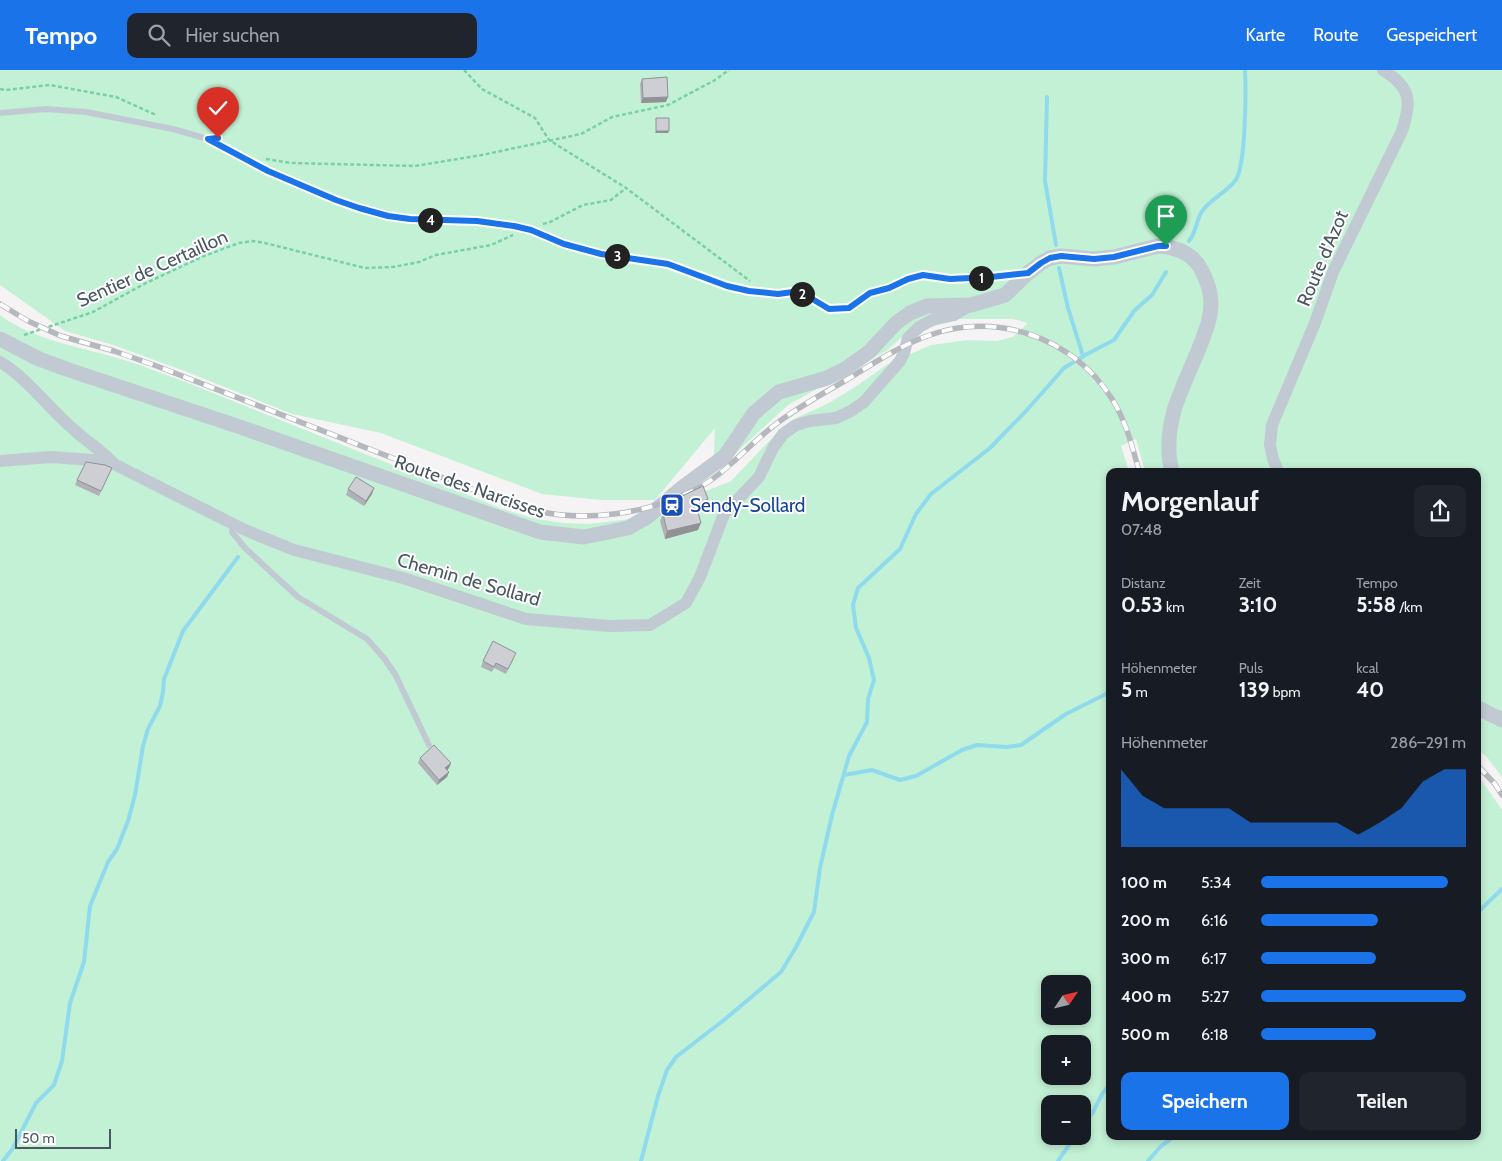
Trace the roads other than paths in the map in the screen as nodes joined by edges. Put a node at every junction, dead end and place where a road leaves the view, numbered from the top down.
1 (1382, 70) edge
2 (0, 113) edge
3 (1028, 273) junction
4 (971, 305) junction
5 (2, 340) edge
6 (0, 362) edge
7 (0, 461) edge
8 (114, 464) junction
9 (1171, 468) edge
10 (1277, 468) edge
11 (235, 525) junction
12 (1481, 710) edge
13 (1502, 720) edge
14 (429, 745) dead end

1 - 10 street, Route d'Azot
2 - 3 lane
3 - 4 street, Route des Narcisses
3 - 9 street, Route des Narcisses
4 - 5 street, Route des Narcisses
4 - 11 street, Chemin de Sollard
6 - 8 street
7 - 8 street, Chemin de Sollard
8 - 11 street, Chemin de Sollard
11 - 14 lane
12 - 13 street

